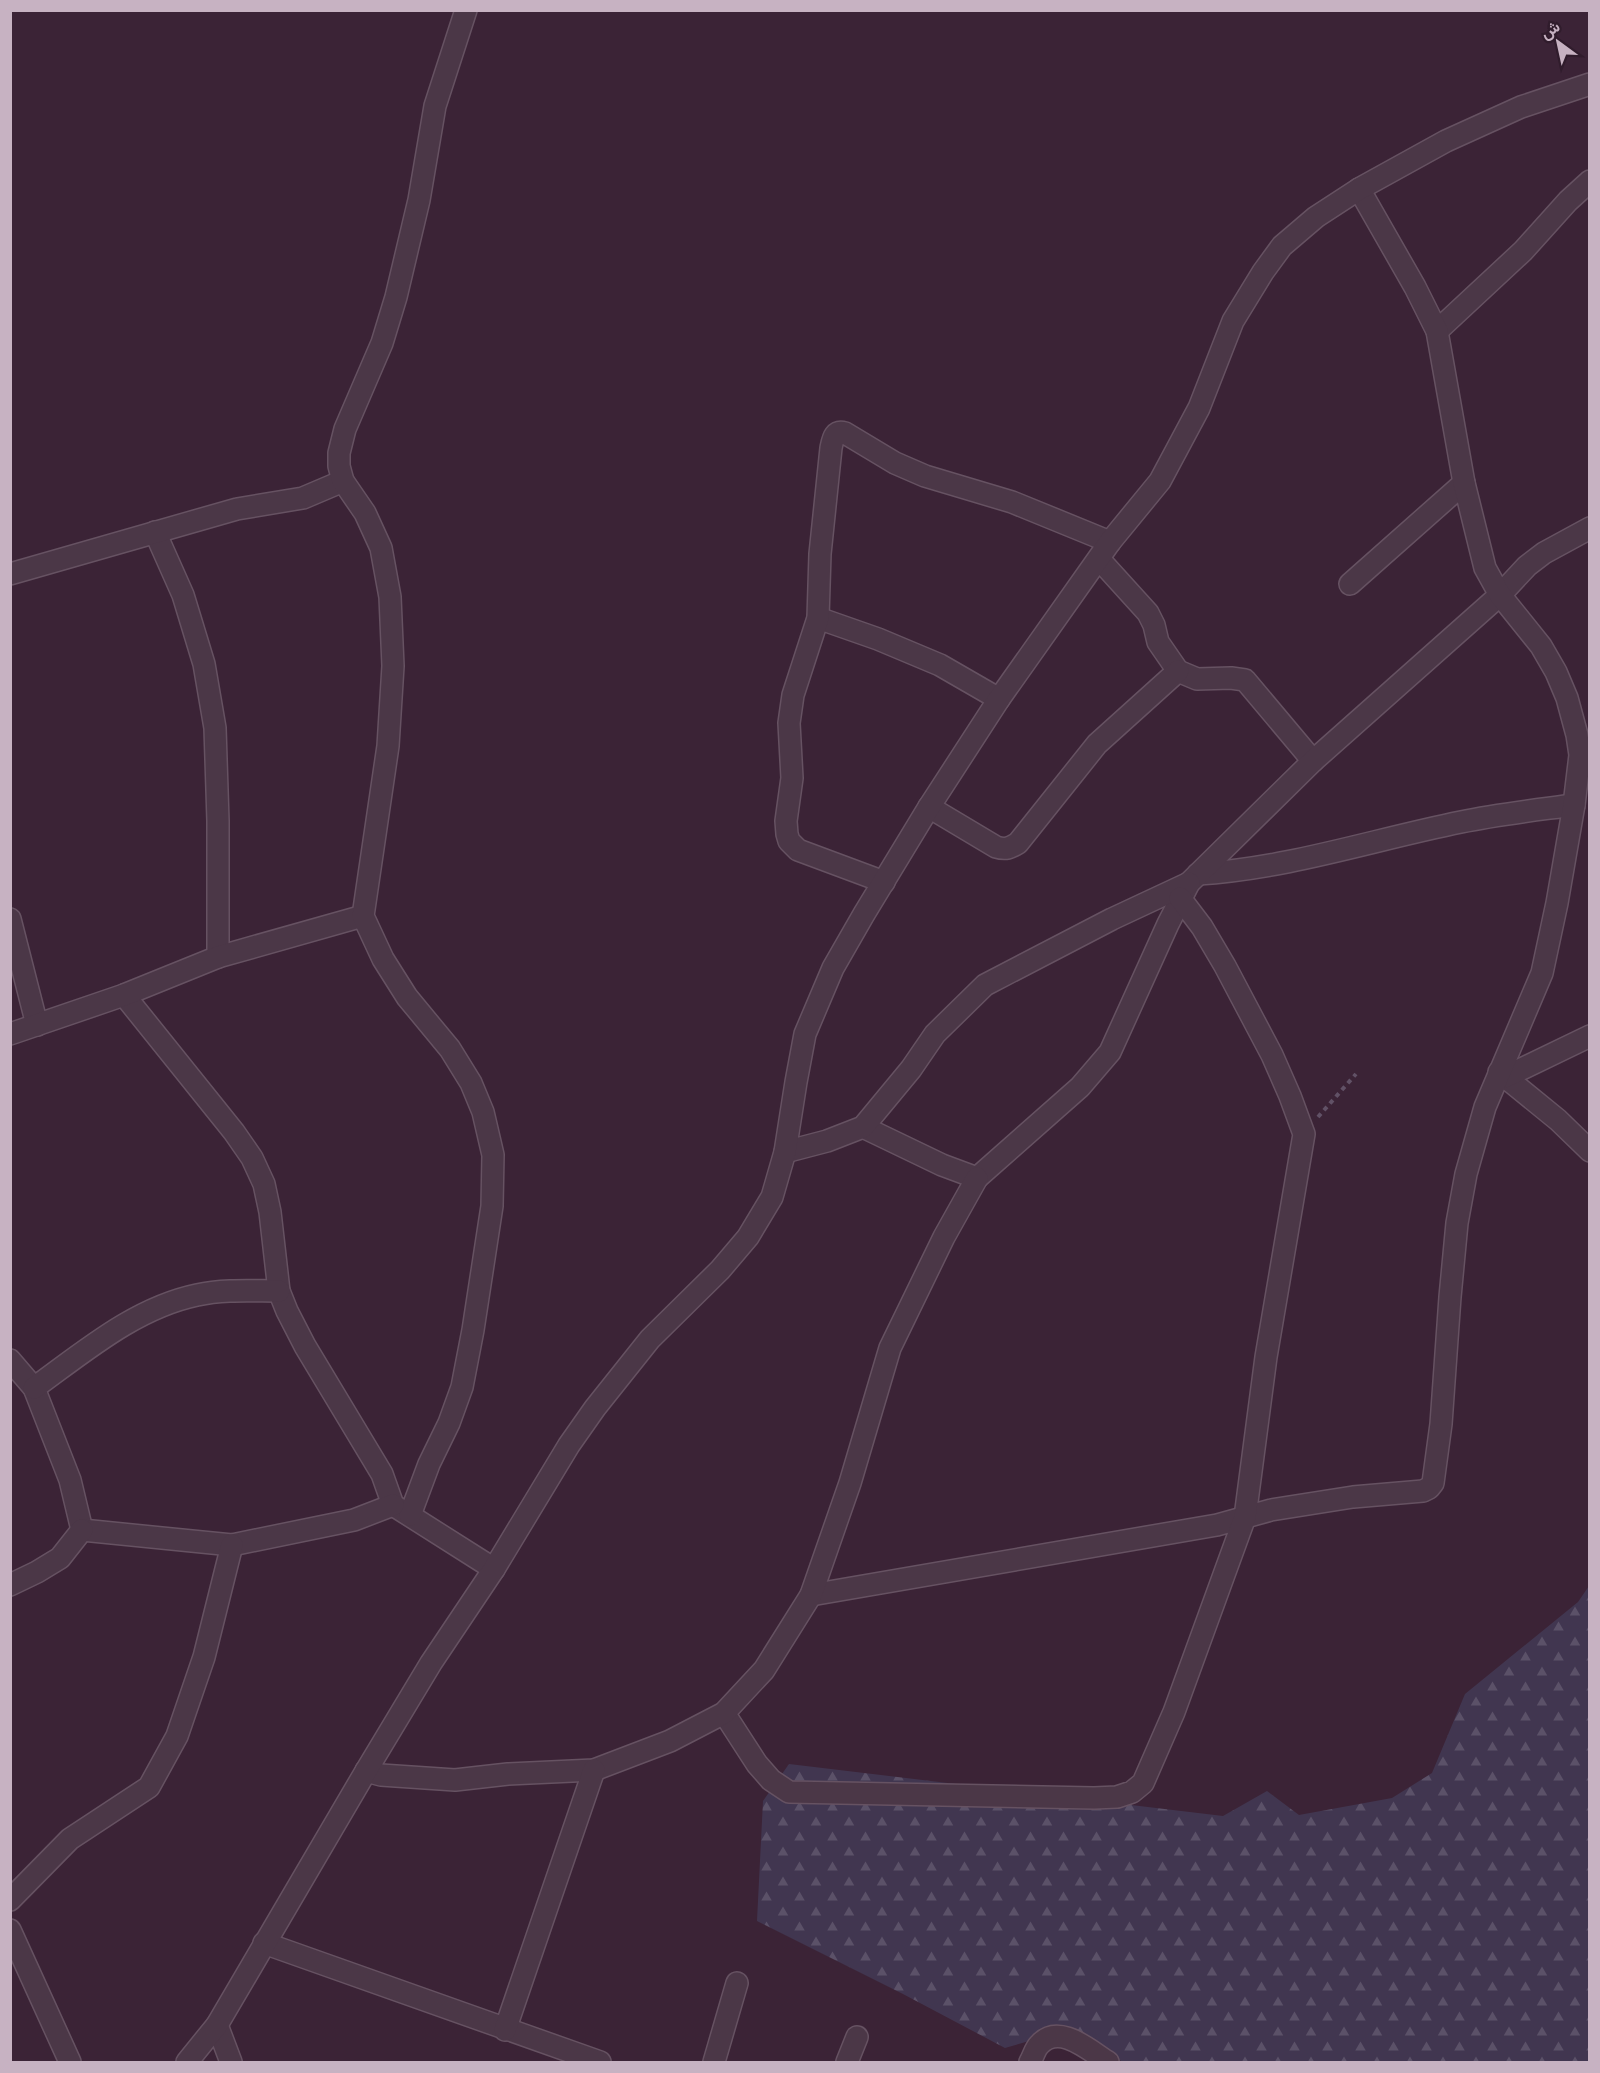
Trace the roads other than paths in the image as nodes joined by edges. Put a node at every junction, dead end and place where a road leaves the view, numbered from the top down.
1 (466, 10) edge
2 (1590, 84) edge
3 (1590, 181) edge
4 (1359, 189) junction
5 (1437, 331) junction
6 (343, 481) junction
7 (1464, 483) junction
8 (1590, 528) edge
9 (155, 532) junction
10 (1104, 550) junction
11 (10, 574) edge
12 (1350, 584) dead end
13 (1500, 595) junction
14 (818, 618) junction
15 (1178, 671) junction
16 (999, 699) junction
17 (1313, 761) junction
18 (1574, 805) junction
19 (929, 807) junction
20 (884, 882) junction
21 (1189, 885) junction
22 (363, 916) junction
23 (10, 919) edge
24 (218, 957) junction
25 (124, 995) junction
26 (37, 1024) junction
27 (10, 1034) edge
28 (1590, 1036) edge
29 (1502, 1074) junction
30 (863, 1127) junction
31 (1590, 1151) edge
32 (785, 1152) junction
33 (977, 1178) junction
34 (279, 1291) junction
35 (10, 1360) edge
36 (34, 1388) junction
37 (401, 1510) junction
38 (1245, 1517) junction
39 (82, 1530) junction
40 (232, 1545) junction
41 (494, 1569) junction
42 (10, 1585) edge
43 (811, 1595) junction
44 (724, 1713) junction
45 (594, 1770) junction
46 (366, 1771) junction
47 (10, 1900) edge
48 (10, 1930) edge
49 (264, 1942) junction
50 (737, 1983) dead end
51 (217, 2025) junction
52 (505, 2030) junction
53 (857, 2037) dead end
54 (70, 2062) edge
55 (187, 2062) edge
56 (231, 2062) edge
57 (600, 2062) edge
58 (714, 2062) edge
59 (846, 2062) edge
60 (1030, 2062) edge
61 (1108, 2062) edge

1 - 6 street
2 - 4 street
3 - 5 street
4 - 5 street
4 - 10 street
5 - 7 street
6 - 9 street
6 - 22 street
7 - 12 street
7 - 13 street
8 - 13 street
9 - 11 street
9 - 24 street
10 - 14 street
10 - 15 street
10 - 16 street
13 - 17 street
13 - 18 street
14 - 16 street
14 - 20 street
15 - 17 street
15 - 19 street
16 - 19 street
17 - 21 street
18 - 21 street
18 - 29 street
19 - 20 street
20 - 32 street
21 - 30 street
21 - 33 street
21 - 38 street
22 - 24 street
22 - 37 street
23 - 26 street
24 - 25 street
25 - 26 street
25 - 34 street
26 - 27 street
28 - 29 street
29 - 31 street
29 - 38 street
30 - 32 street
30 - 33 street
32 - 41 street
33 - 43 street
34 - 36 street
34 - 37 street
35 - 36 street
36 - 39 street
37 - 40 street
37 - 41 street
38 - 43 street
38 - 44 street
39 - 40 street
39 - 42 street
40 - 47 street
41 - 46 street
43 - 44 street
44 - 45 street
45 - 46 street
45 - 52 street
46 - 49 street
48 - 54 street
49 - 51 street
49 - 52 street
50 - 58 street
51 - 55 street
51 - 56 street
52 - 57 street
53 - 59 street
60 - 61 street

